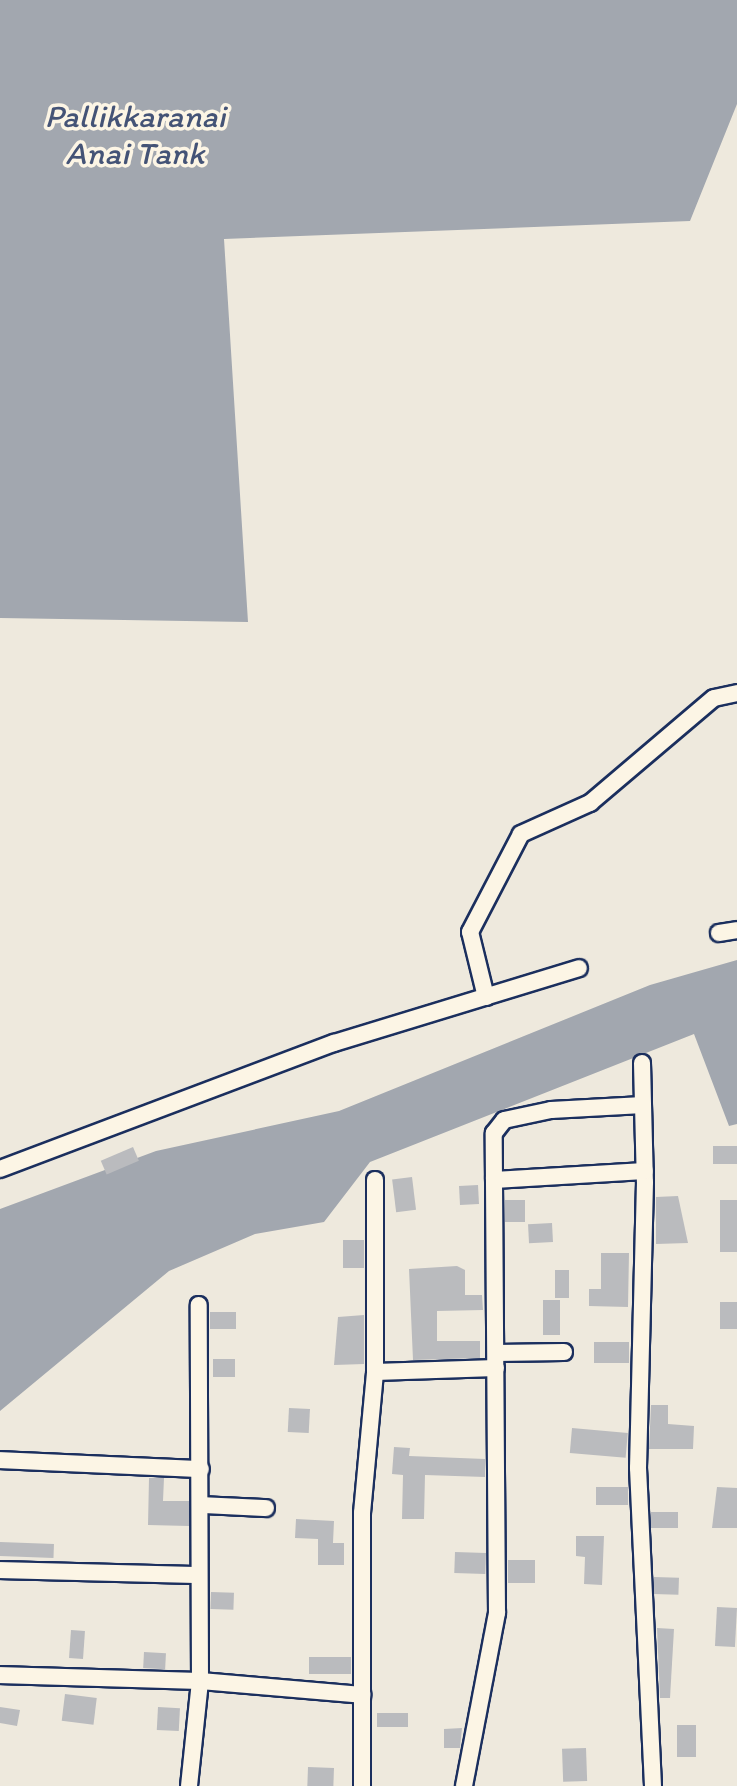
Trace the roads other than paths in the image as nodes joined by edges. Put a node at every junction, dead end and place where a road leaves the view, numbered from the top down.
1 (737, 693) edge
2 (737, 930) edge
3 (719, 933) dead end
4 (579, 968) dead end
5 (486, 997) junction
6 (642, 1063) dead end
7 (643, 1105) junction
8 (0, 1169) edge
9 (645, 1171) junction
10 (375, 1180) dead end
11 (494, 1180) junction
12 (199, 1305) dead end
13 (564, 1352) dead end
14 (496, 1361) junction
15 (375, 1372) junction
16 (0, 1460) edge
17 (201, 1469) junction
18 (202, 1505) junction
19 (266, 1508) dead end
20 (0, 1570) edge
21 (197, 1575) junction
22 (0, 1675) edge
23 (200, 1681) junction
24 (362, 1695) junction
25 (189, 1786) edge
26 (362, 1786) edge
27 (464, 1786) edge
28 (653, 1786) edge

1 - 5 street
2 - 3 street
4 - 5 street
5 - 8 street
6 - 7 street
7 - 9 street
7 - 11 street
9 - 11 street
9 - 28 street
10 - 15 street
11 - 14 street
12 - 17 street
13 - 14 street
14 - 15 street
14 - 27 street
15 - 24 street
16 - 17 street
17 - 18 street
18 - 19 street
18 - 21 street
20 - 21 street
21 - 23 street
22 - 23 street
23 - 24 street
23 - 25 street
24 - 26 street

